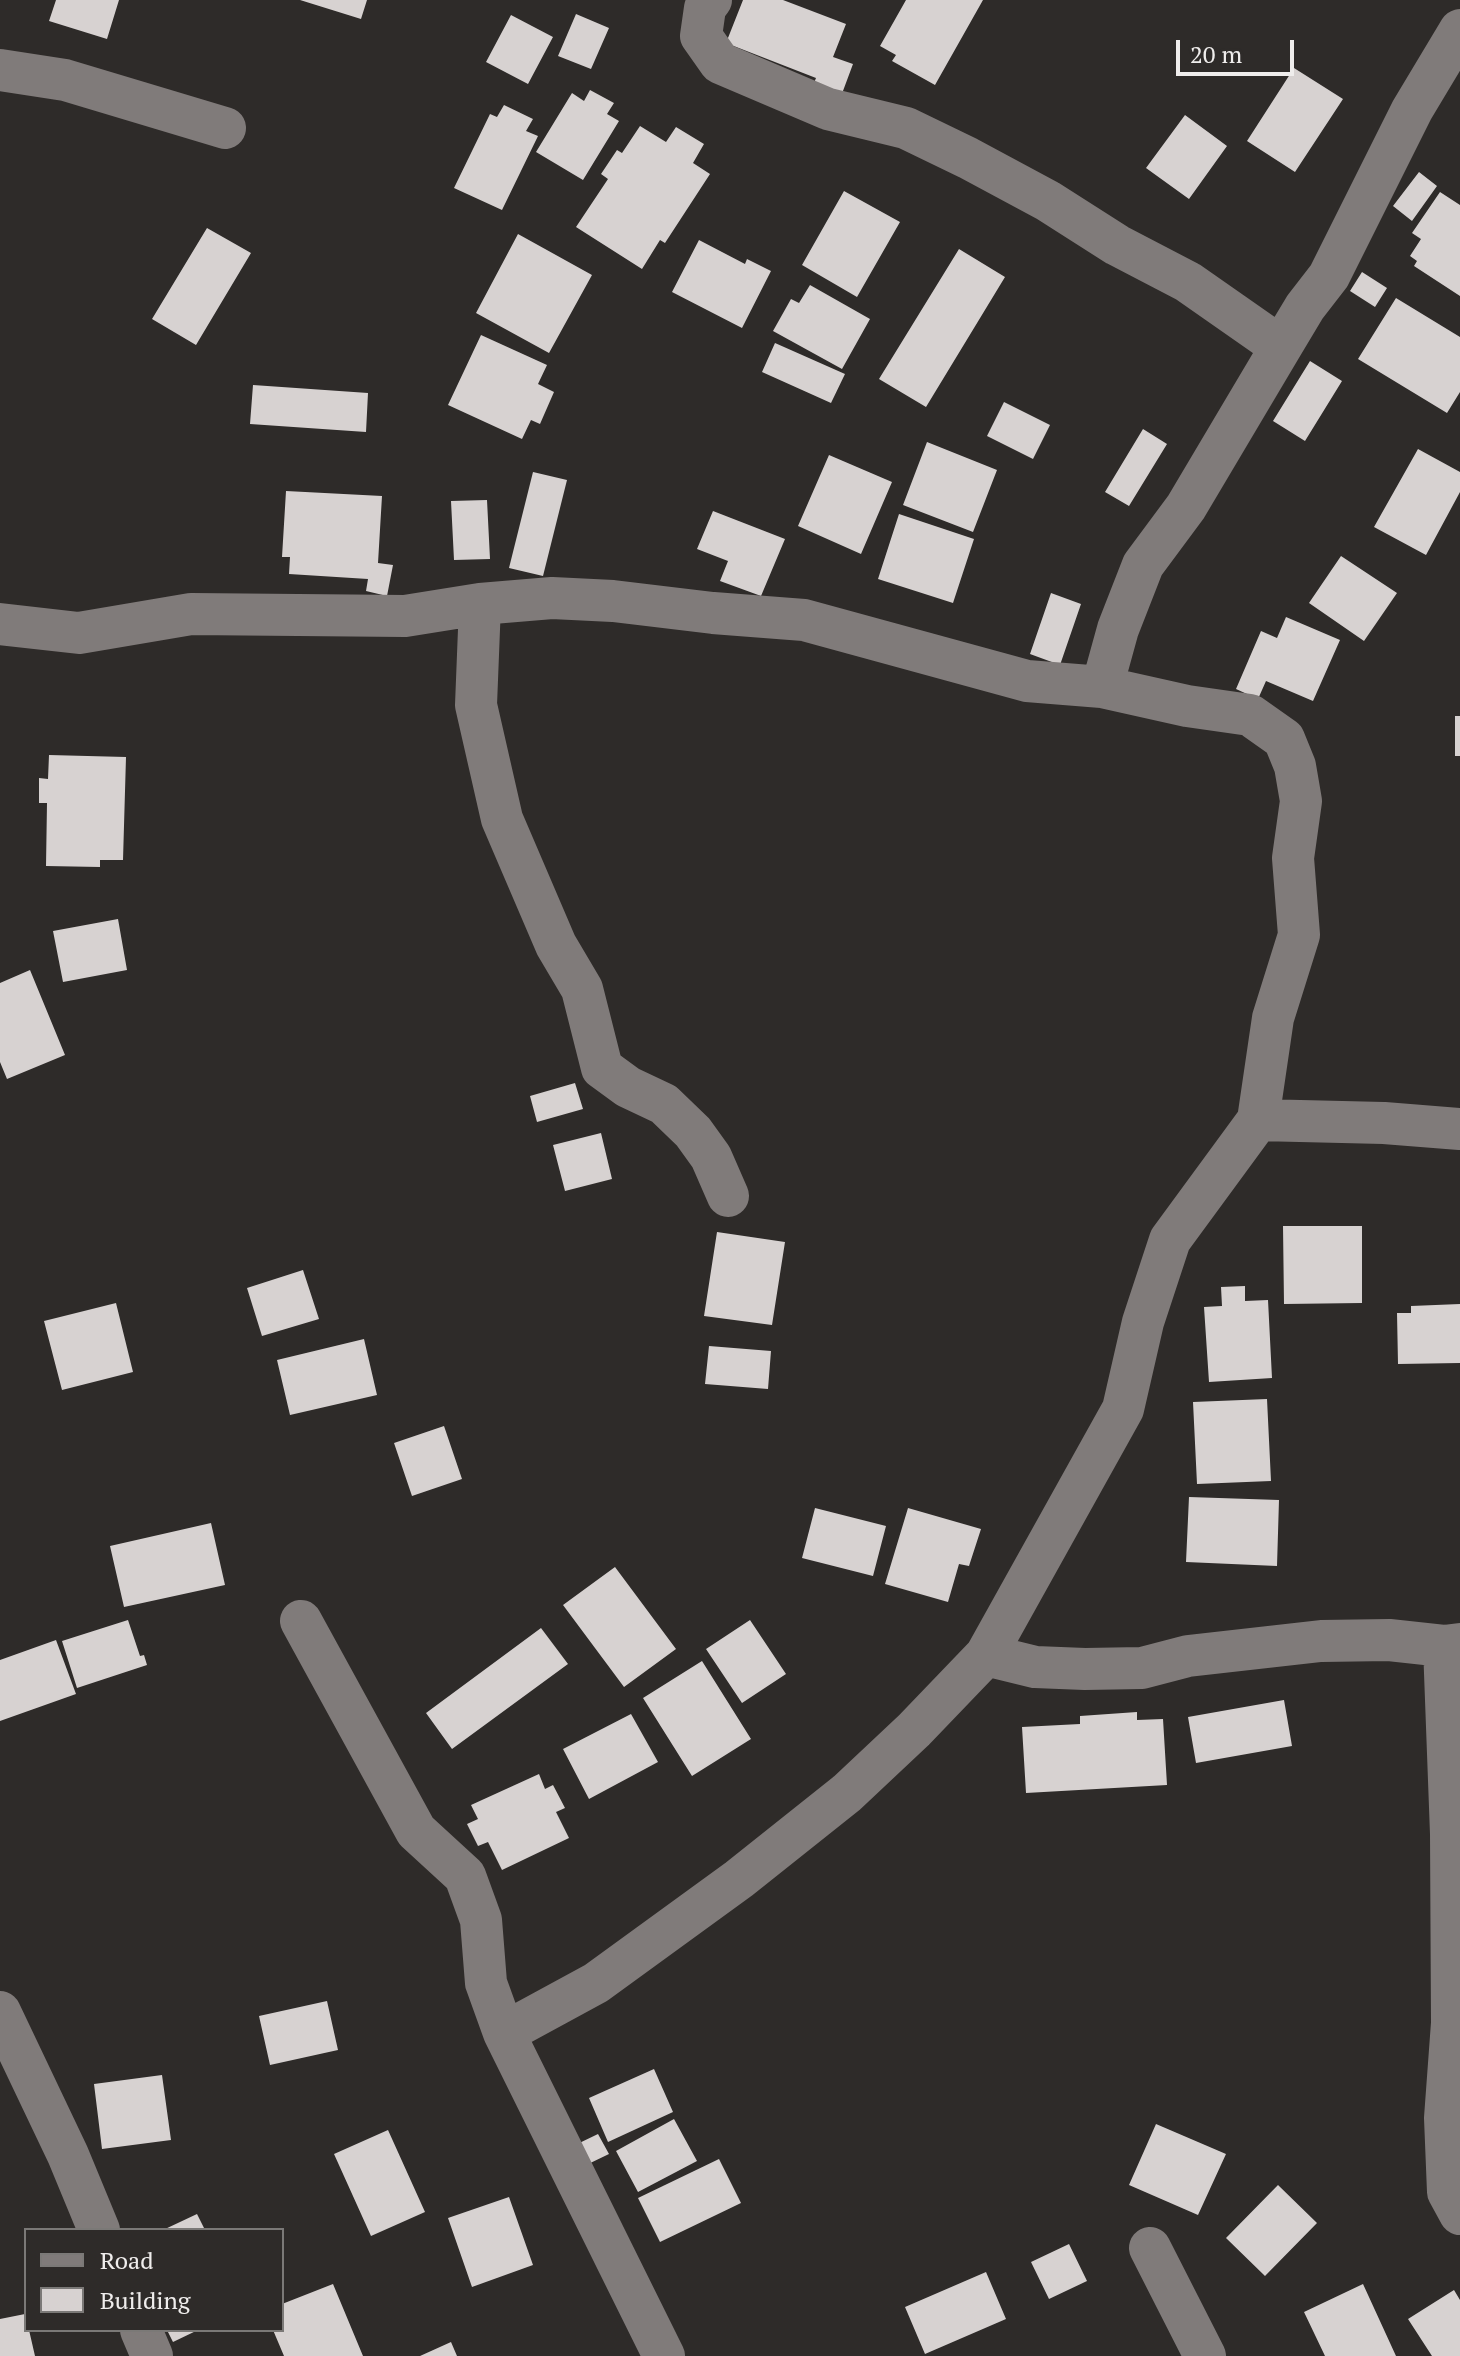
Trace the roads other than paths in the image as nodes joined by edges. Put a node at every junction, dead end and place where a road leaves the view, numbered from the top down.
1 (711, 0) edge
2 (1460, 30) edge
3 (0, 70) edge
4 (225, 128) dead end
5 (1281, 347) junction
6 (480, 604) junction
7 (0, 624) edge
8 (1102, 687) junction
9 (1258, 1120) junction
10 (1460, 1129) edge
11 (728, 1196) dead end
12 (301, 1621) dead end
13 (1452, 1645) edge
14 (986, 1655) junction
15 (0, 2012) edge
16 (504, 2033) junction
17 (1460, 2214) edge
18 (98, 2228) edge
19 (1150, 2248) dead end
20 (142, 2332) edge
21 (152, 2356) edge
22 (664, 2356) edge
23 (1205, 2356) edge

1 - 5 street
2 - 5 street
3 - 4 street
5 - 8 street
6 - 7 street
6 - 8 street
6 - 11 street
8 - 9 street
9 - 10 street
9 - 14 street
12 - 16 street
13 - 14 street
13 - 17 street
14 - 16 street
15 - 18 street
16 - 22 street
19 - 23 street
20 - 21 street

